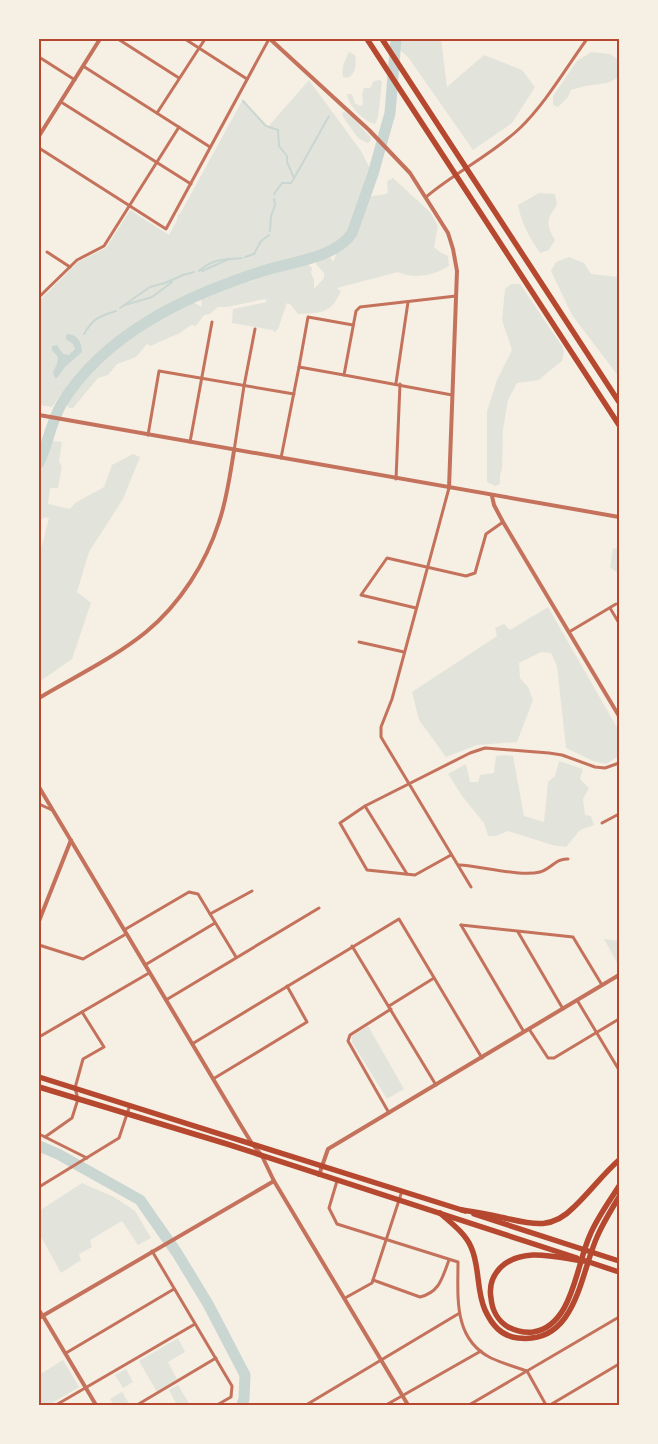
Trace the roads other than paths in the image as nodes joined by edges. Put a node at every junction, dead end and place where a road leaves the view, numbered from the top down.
1 (98, 39) edge
2 (118, 39) edge
3 (185, 39) edge
4 (204, 39) edge
5 (270, 39) edge
6 (367, 39) edge
7 (382, 39) edge
8 (587, 39) edge
9 (199, 48) junction
10 (39, 57) edge
11 (83, 66) junction
12 (179, 78) junction
13 (247, 79) junction
14 (75, 80) junction
15 (61, 102) junction
16 (157, 113) junction
17 (179, 127) junction
18 (39, 136) edge
19 (210, 147) junction
20 (39, 148) edge
21 (157, 162) junction
22 (191, 184) junction
23 (426, 197) junction
24 (129, 206) junction
25 (47, 252) dead end
26 (70, 267) junction
27 (456, 296) junction
28 (39, 297) edge
29 (408, 302) junction
30 (212, 322) dead end
31 (354, 325) junction
32 (255, 329) dead end
33 (299, 366) junction
34 (344, 375) junction
35 (201, 378) junction
36 (398, 384) junction
37 (244, 386) junction
38 (294, 394) junction
39 (452, 395) junction
40 (619, 402) edge
41 (39, 415) edge
42 (619, 425) edge
43 (148, 435) junction
44 (190, 443) junction
45 (234, 451) junction
46 (281, 458) junction
47 (396, 479) junction
48 (449, 488) junction
49 (492, 496) junction
50 (619, 517) edge
51 (503, 522) junction
52 (427, 567) junction
53 (616, 604) dead end
54 (416, 608) junction
55 (610, 608) junction
56 (619, 623) edge
57 (569, 632) junction
58 (359, 642) dead end
59 (404, 652) junction
60 (39, 698) edge
61 (619, 716) edge
62 (619, 763) edge
63 (409, 784) junction
64 (39, 786) edge
65 (39, 804) edge
66 (365, 806) junction
67 (52, 810) junction
68 (619, 816) edge
69 (602, 823) dead end
70 (71, 840) junction
71 (450, 855) junction
72 (568, 859) dead end
73 (458, 865) junction
74 (407, 874) junction
75 (470, 887) dead end
76 (252, 891) dead end
77 (319, 908) dead end
78 (210, 914) junction
79 (39, 921) edge
80 (215, 923) junction
81 (518, 931) junction
82 (125, 932) junction
83 (39, 945) edge
84 (352, 946) junction
85 (236, 957) junction
86 (145, 965) junction
87 (149, 973) junction
88 (619, 976) edge
89 (434, 978) junction
90 (286, 986) junction
91 (602, 986) junction
92 (166, 1000) junction
93 (577, 1000) junction
94 (390, 1008) junction
95 (563, 1009) junction
96 (82, 1012) junction
97 (619, 1018) edge
98 (529, 1029) junction
99 (524, 1032) junction
100 (597, 1032) junction
101 (39, 1037) edge
102 (192, 1044) junction
103 (482, 1058) junction
104 (619, 1060) edge
105 (615, 1063) junction
106 (619, 1070) edge
107 (39, 1077) edge
108 (213, 1079) junction
109 (436, 1085) junction
110 (39, 1087) edge
111 (75, 1088) junction
112 (78, 1099) junction
113 (130, 1105) junction
114 (389, 1113) junction
115 (127, 1115) junction
116 (39, 1134) edge
117 (45, 1137) junction
118 (250, 1142) junction
119 (262, 1156) junction
120 (86, 1159) junction
121 (619, 1160) edge
122 (322, 1166) junction
123 (319, 1175) junction
124 (274, 1180) junction
125 (337, 1181) junction
126 (619, 1186) edge
127 (39, 1187) edge
128 (402, 1190) junction
129 (619, 1197) edge
130 (399, 1199) junction
131 (462, 1210) junction
132 (440, 1213) junction
133 (386, 1240) junction
134 (152, 1251) junction
135 (449, 1260) junction
136 (585, 1261) junction
137 (619, 1261) edge
138 (619, 1272) edge
139 (579, 1276) junction
140 (373, 1280) junction
141 (174, 1289) junction
142 (345, 1298) junction
143 (39, 1308) edge
144 (458, 1314) junction
145 (41, 1317) edge
146 (619, 1317) edge
147 (195, 1324) junction
148 (481, 1351) junction
149 (66, 1353) junction
150 (216, 1358) junction
151 (381, 1360) junction
152 (619, 1364) edge
153 (527, 1371) junction
154 (86, 1388) junction
155 (402, 1396) junction
156 (56, 1405) edge
157 (96, 1405) edge
158 (137, 1405) edge
159 (217, 1405) edge
160 (306, 1405) edge
161 (386, 1405) edge
162 (408, 1405) edge
163 (470, 1405) edge
164 (546, 1405) edge
165 (550, 1405) edge

1 - 11 street
2 - 12 street
3 - 9 street
4 - 9 street
5 - 13 street
5 - 23 street
6 - 42 highway
7 - 40 highway
8 - 23 street
9 - 12 street
9 - 13 street
10 - 14 street
11 - 14 street
11 - 16 street
12 - 16 street
13 - 19 street
14 - 15 street
15 - 18 street
15 - 21 street
16 - 17 street
17 - 19 street
17 - 21 street
19 - 22 street
20 - 24 street
21 - 22 street
21 - 24 street
22 - 24 street
23 - 27 street
24 - 26 street
25 - 26 street
26 - 28 street
27 - 29 street
27 - 39 street
29 - 31 street
29 - 36 street
30 - 35 street
31 - 33 street
31 - 34 street
32 - 37 street
33 - 34 street
33 - 38 street
34 - 36 street
35 - 37 street
35 - 43 street
35 - 44 street
36 - 39 street
36 - 47 street
37 - 38 street
37 - 45 street
38 - 46 street
39 - 48 street
41 - 43 street
43 - 44 street
44 - 45 street
45 - 46 street
45 - 60 street
46 - 47 street
47 - 48 street
48 - 49 street
48 - 52 street
49 - 50 street
49 - 51 street
51 - 52 street
51 - 57 street
52 - 54 street
52 - 54 street
53 - 55 street
54 - 59 street
55 - 56 street
55 - 57 street
57 - 61 street
58 - 59 street
59 - 63 street
62 - 63 street
63 - 66 street
63 - 71 street
64 - 67 street
65 - 67 street
66 - 74 street
66 - 74 street
67 - 70 street
68 - 69 street
70 - 79 street
70 - 82 street
71 - 73 street
71 - 74 street
72 - 73 street
73 - 75 street
76 - 78 street
77 - 85 street
78 - 80 street
78 - 82 street
80 - 85 street
80 - 86 street
81 - 91 street
81 - 95 street
81 - 99 street
82 - 83 street
82 - 86 street
84 - 89 street
84 - 90 street
84 - 94 street
85 - 92 street
86 - 87 street
87 - 92 street
87 - 96 street
88 - 91 street
89 - 94 street
89 - 103 street
90 - 102 street
90 - 108 street
91 - 93 street
92 - 102 street
93 - 95 street
93 - 100 street
94 - 109 street
94 - 114 street
95 - 98 street
96 - 101 street
96 - 111 street
97 - 100 street
98 - 99 street
98 - 100 street
99 - 103 street
100 - 105 street
102 - 108 street
103 - 109 street
104 - 105 street
105 - 106 street
107 - 111 highway
108 - 118 street
109 - 114 street
110 - 112 highway
111 - 112 street
111 - 113 highway
112 - 115 highway
112 - 117 street
113 - 115 street
113 - 118 highway
114 - 122 street
115 - 119 highway
115 - 120 street
116 - 117 street
117 - 120 street
118 - 119 street
118 - 122 highway
119 - 123 highway
119 - 124 street
120 - 127 street
121 - 131 highway
122 - 123 street
122 - 128 highway
123 - 125 highway
124 - 134 street
124 - 142 street
125 - 130 highway
125 - 133 street
126 - 139 highway
128 - 130 street
128 - 131 highway
129 - 139 highway
130 - 132 highway
130 - 133 street
131 - 137 highway
132 - 136 highway
132 - 139 highway
133 - 135 street
133 - 140 street
134 - 141 street
134 - 145 street
135 - 140 street
135 - 144 street
136 - 138 highway
136 - 139 highway
140 - 142 street
141 - 147 street
141 - 149 street
142 - 151 street
143 - 145 street
144 - 148 street
144 - 151 street
145 - 149 street
146 - 153 street
147 - 150 street
147 - 154 street
148 - 153 street
148 - 155 street
149 - 154 street
150 - 158 street
150 - 159 street
151 - 155 street
151 - 160 street
152 - 165 street
153 - 163 street
153 - 164 street
154 - 156 street
154 - 157 street
155 - 161 street
155 - 162 street

